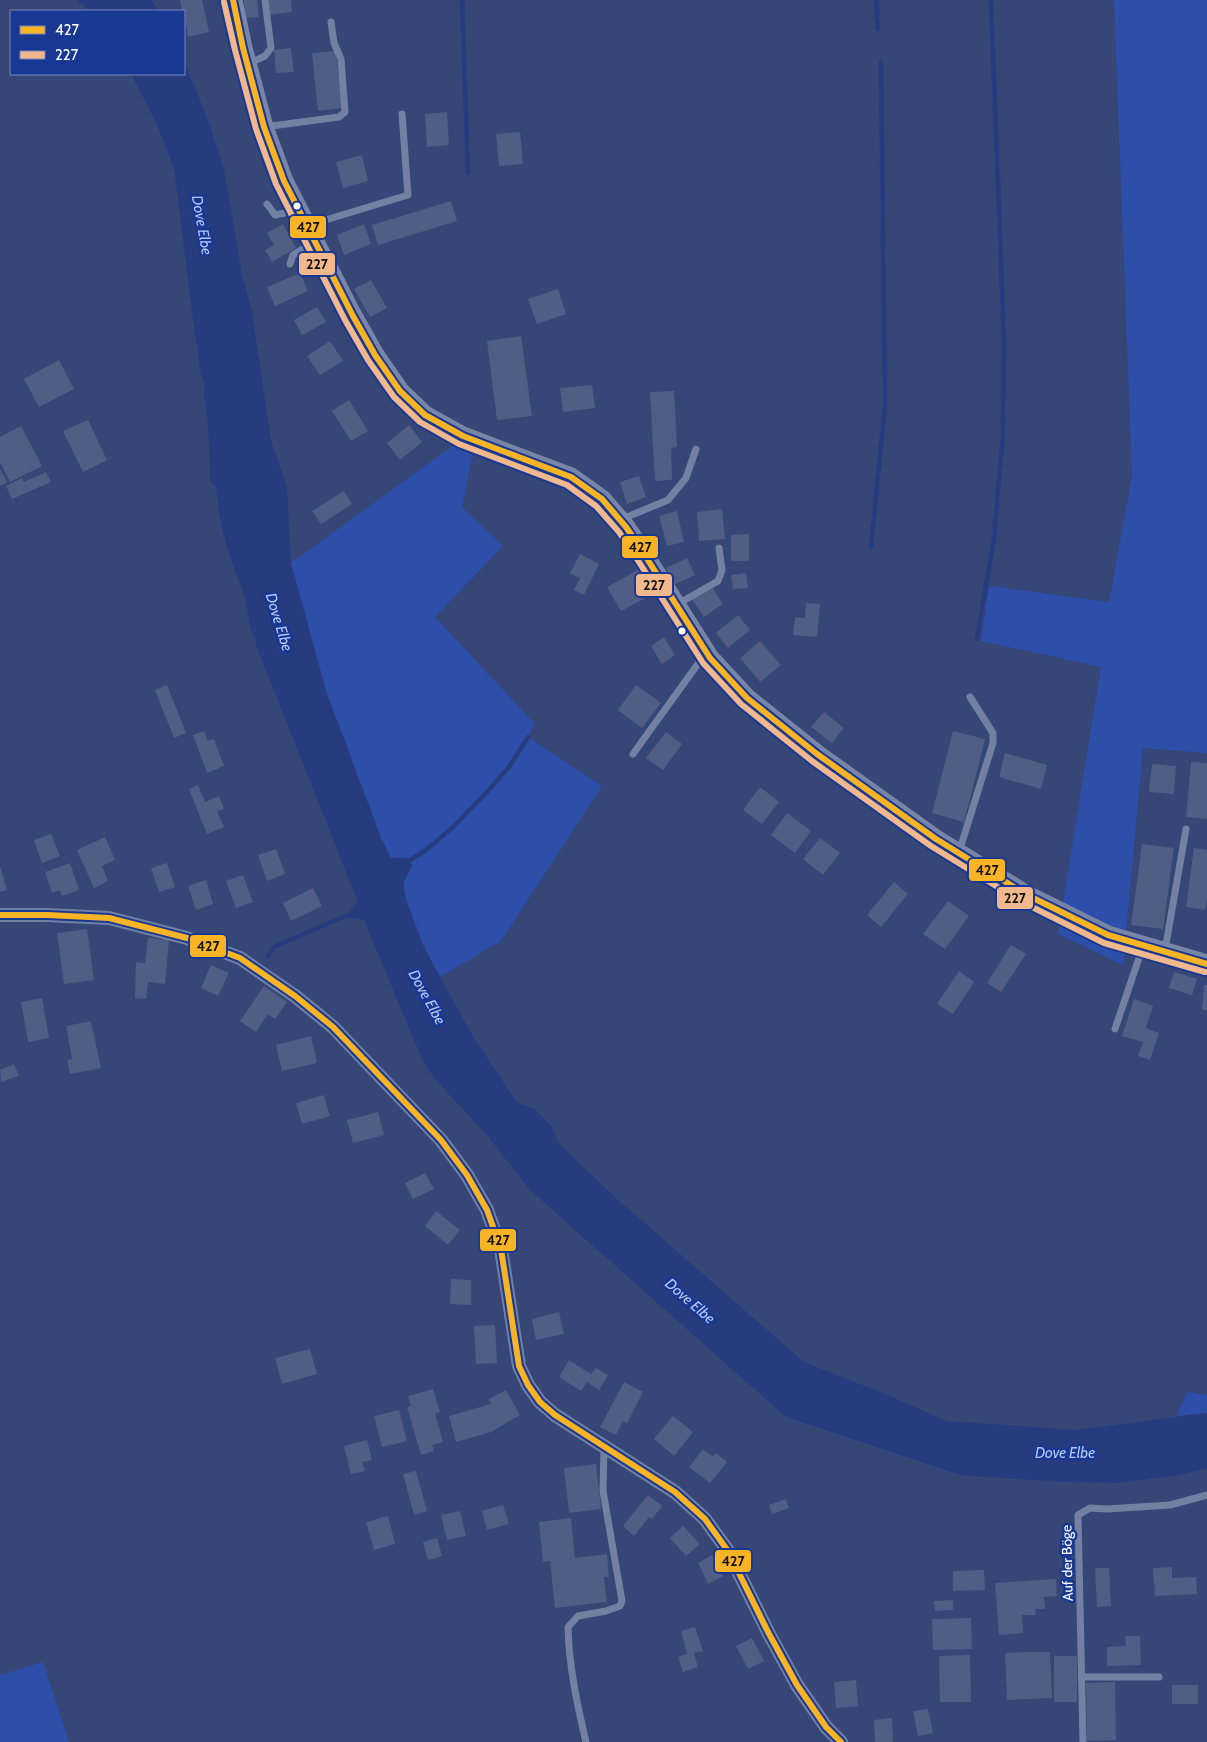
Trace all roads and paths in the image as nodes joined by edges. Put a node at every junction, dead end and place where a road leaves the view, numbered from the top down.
1 (233, 0) edge
2 (264, 0) edge
3 (331, 22) dead end
4 (247, 64) junction
5 (402, 114) dead end
6 (264, 127) junction
7 (267, 204) dead end
8 (296, 206) junction
9 (310, 234) junction
10 (290, 264) dead end
11 (696, 450) dead end
12 (620, 520) junction
13 (719, 548) dead end
14 (676, 606) junction
15 (706, 652) junction
16 (970, 697) dead end
17 (633, 754) dead end
18 (1186, 830) dead end
19 (958, 853) junction
20 (0, 915) edge
21 (1143, 945) junction
22 (1165, 952) junction
23 (1207, 964) edge
24 (1115, 1029) dead end
25 (604, 1447) junction
26 (1207, 1495) edge
27 (1159, 1677) dead end
28 (1082, 1678) junction
29 (586, 1742) edge
30 (841, 1742) edge
31 (1083, 1742) edge

1 - 4 street
2 - 4 lane
3 - 6 lane
4 - 6 street
5 - 9 lane
6 - 8 street
7 - 8 lane
8 - 9 street
9 - 10 lane
9 - 12 street
11 - 12 lane
12 - 14 street
13 - 14 lane
14 - 15 street
15 - 17 lane
15 - 19 street
16 - 19 lane
18 - 22 lane
19 - 21 street
20 - 25 street
21 - 22 street
21 - 24 lane
22 - 23 street
25 - 29 lane
25 - 30 street
26 - 28 lane, Auf der Böge
27 - 28 lane
28 - 31 lane, Auf der Böge

